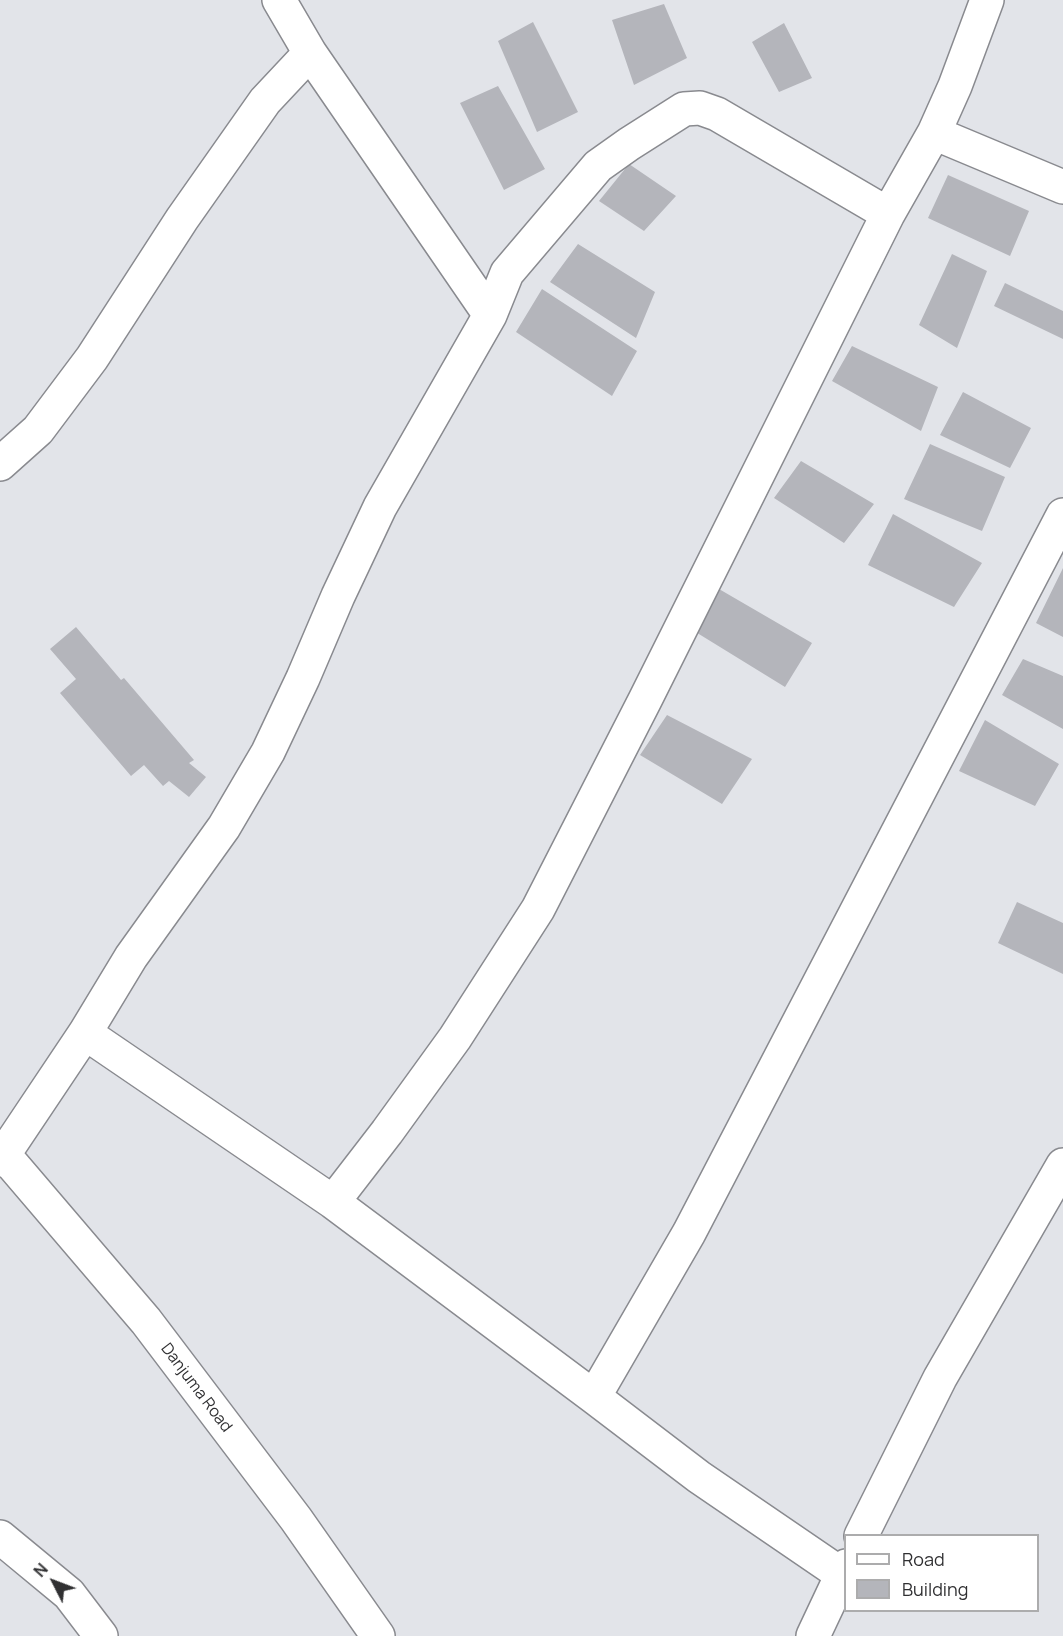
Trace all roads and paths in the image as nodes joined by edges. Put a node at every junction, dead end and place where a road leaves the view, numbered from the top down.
1 (279, 0) edge
2 (985, 1) edge
3 (310, 53) junction
4 (934, 133) junction
5 (1063, 188) edge
6 (888, 214) junction
7 (490, 315) junction
8 (0, 464) edge
9 (1063, 515) edge
10 (85, 1033) junction
11 (1, 1155) edge
12 (1063, 1165) edge
13 (333, 1202) junction
14 (594, 1397) junction
15 (862, 1534) edge
16 (0, 1537) edge
17 (843, 1570) edge
18 (101, 1636) edge
19 (378, 1636) edge
20 (813, 1636) edge

1 - 3 street
2 - 4 street
3 - 7 street
3 - 8 street
4 - 5 street
4 - 6 street
6 - 7 street
6 - 13 street
7 - 10 street
9 - 14 street
10 - 11 street
10 - 13 street
11 - 19 street, Danjuma Road
12 - 15 street
13 - 14 street
14 - 17 street
16 - 18 street
17 - 20 street

